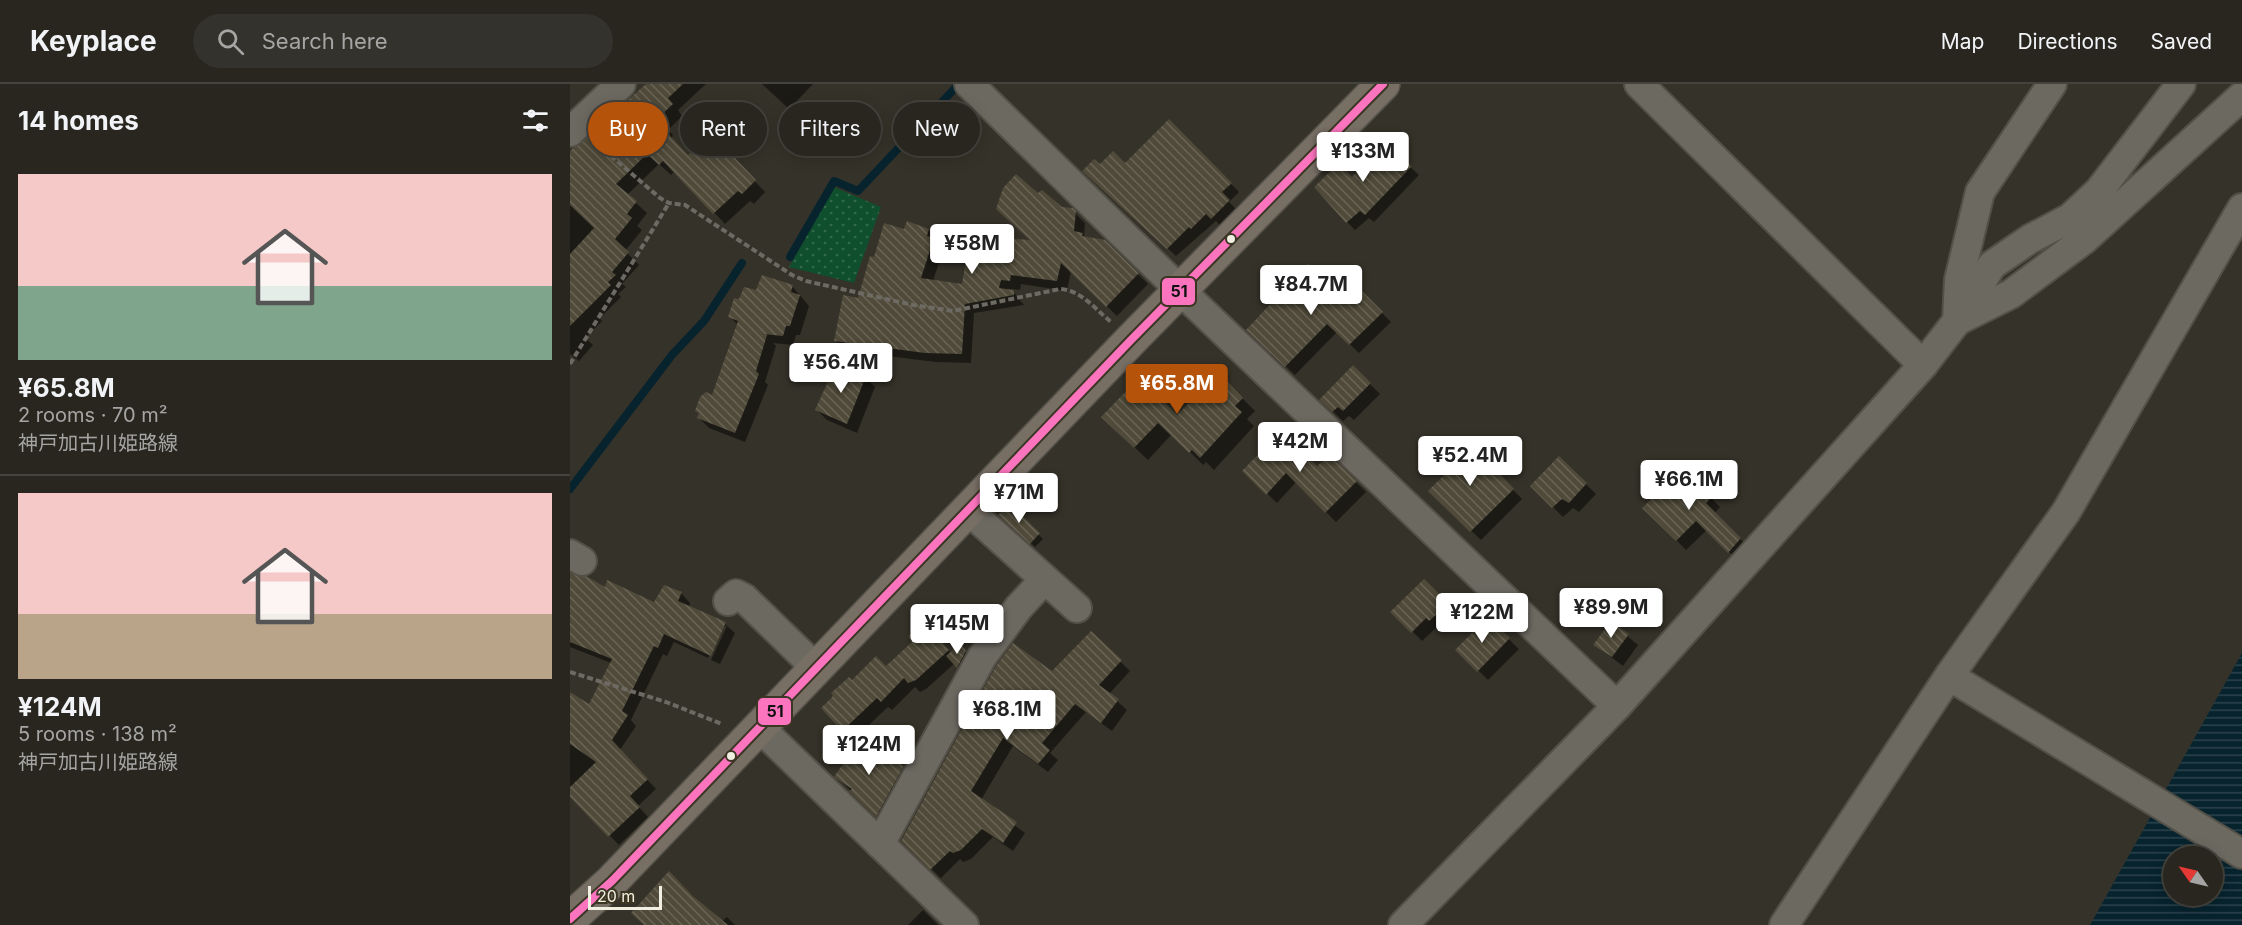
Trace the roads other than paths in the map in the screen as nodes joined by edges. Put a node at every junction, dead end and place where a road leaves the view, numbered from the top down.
1 (621, 84) edge
2 (969, 84) edge
3 (1383, 84) edge
4 (1638, 84) edge
5 (2052, 84) edge
6 (2181, 84) edge
7 (2242, 96) edge
8 (573, 129) edge
9 (2242, 208) edge
10 (1181, 291) junction
11 (1957, 321) junction
12 (1923, 365) junction
13 (968, 510) junction
14 (1044, 580) junction
15 (728, 601) dead end
16 (1077, 608) dead end
17 (816, 668) junction
18 (1949, 676) junction
19 (1617, 706) junction
20 (752, 734) junction
21 (880, 844) junction
22 (2242, 854) edge
23 (570, 919) edge
24 (964, 925) edge
25 (1403, 925) edge
26 (1784, 925) edge

1 - 8 street
2 - 10 street
3 - 10 main road
4 - 12 street
5 - 11 street
6 - 11 street
7 - 11 street
9 - 18 street
10 - 13 main road
10 - 19 street
11 - 12 street
12 - 19 street
13 - 14 street
13 - 17 main road
14 - 16 street
14 - 21 street
15 - 17 street
17 - 20 main road
18 - 22 street
18 - 26 street
19 - 25 street
20 - 21 street
20 - 23 main road
21 - 24 street

